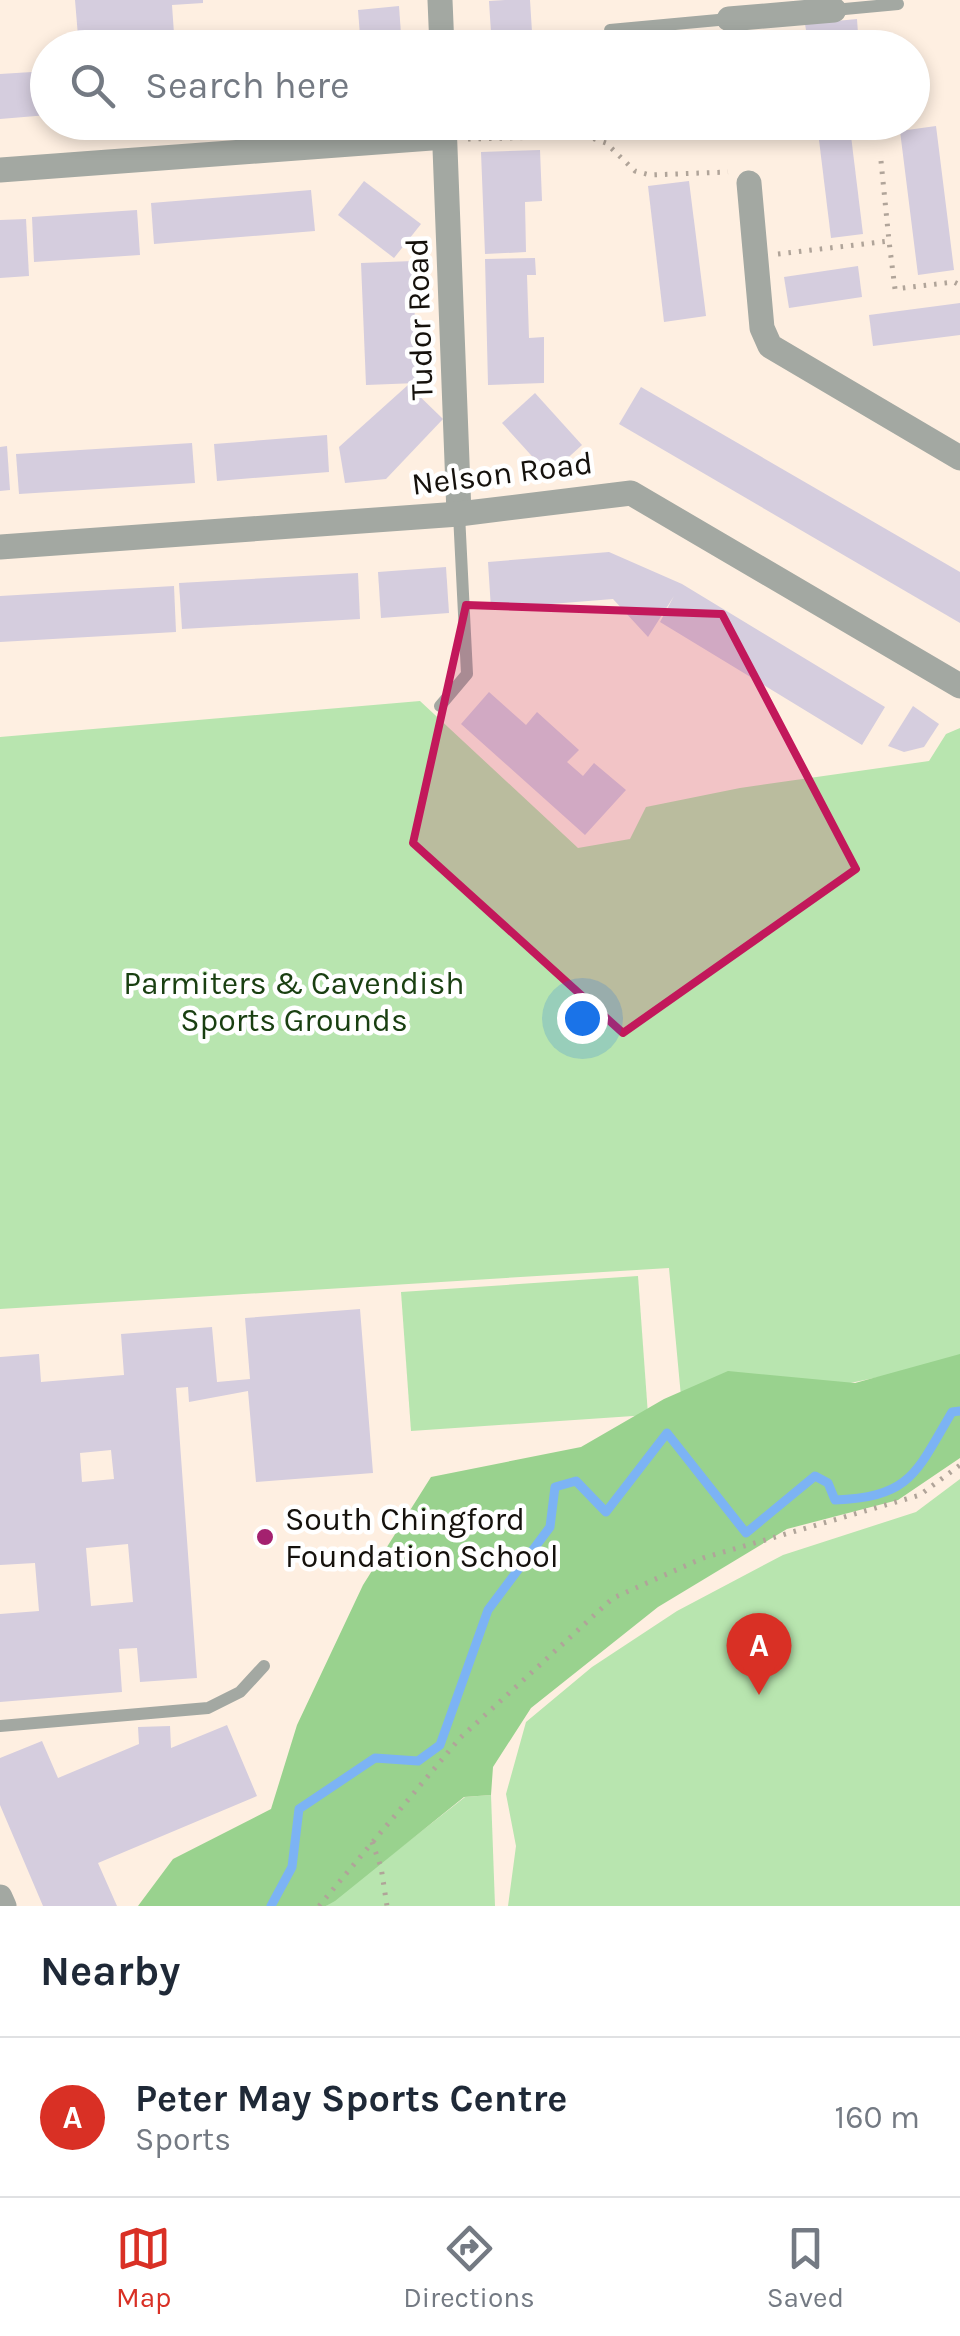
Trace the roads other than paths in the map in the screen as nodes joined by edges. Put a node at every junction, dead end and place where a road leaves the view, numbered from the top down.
1 (440, 0) edge
2 (898, 4) dead end
3 (785, 7) edge
4 (834, 10) joint
5 (729, 19) joint
6 (441, 30) edge
7 (610, 30) dead end
8 (334, 140) edge
9 (445, 140) edge
10 (0, 170) edge
11 (749, 183) road end
12 (960, 458) edge
13 (458, 514) junction
14 (0, 547) edge
15 (960, 686) edge
16 (440, 706) dead end
17 (264, 1666) dead end
18 (0, 1726) edge
19 (0, 1897) edge
20 (4, 1906) edge

1 - 6 street
2 - 4 lane
3 - 4 street
3 - 5 street
5 - 7 lane
8 - 10 street
9 - 13 street, Tudor Road
11 - 12 street
13 - 14 street, Nelson Road
13 - 15 street, Nelson Road
13 - 16 lane
17 - 18 lane
19 - 20 street

